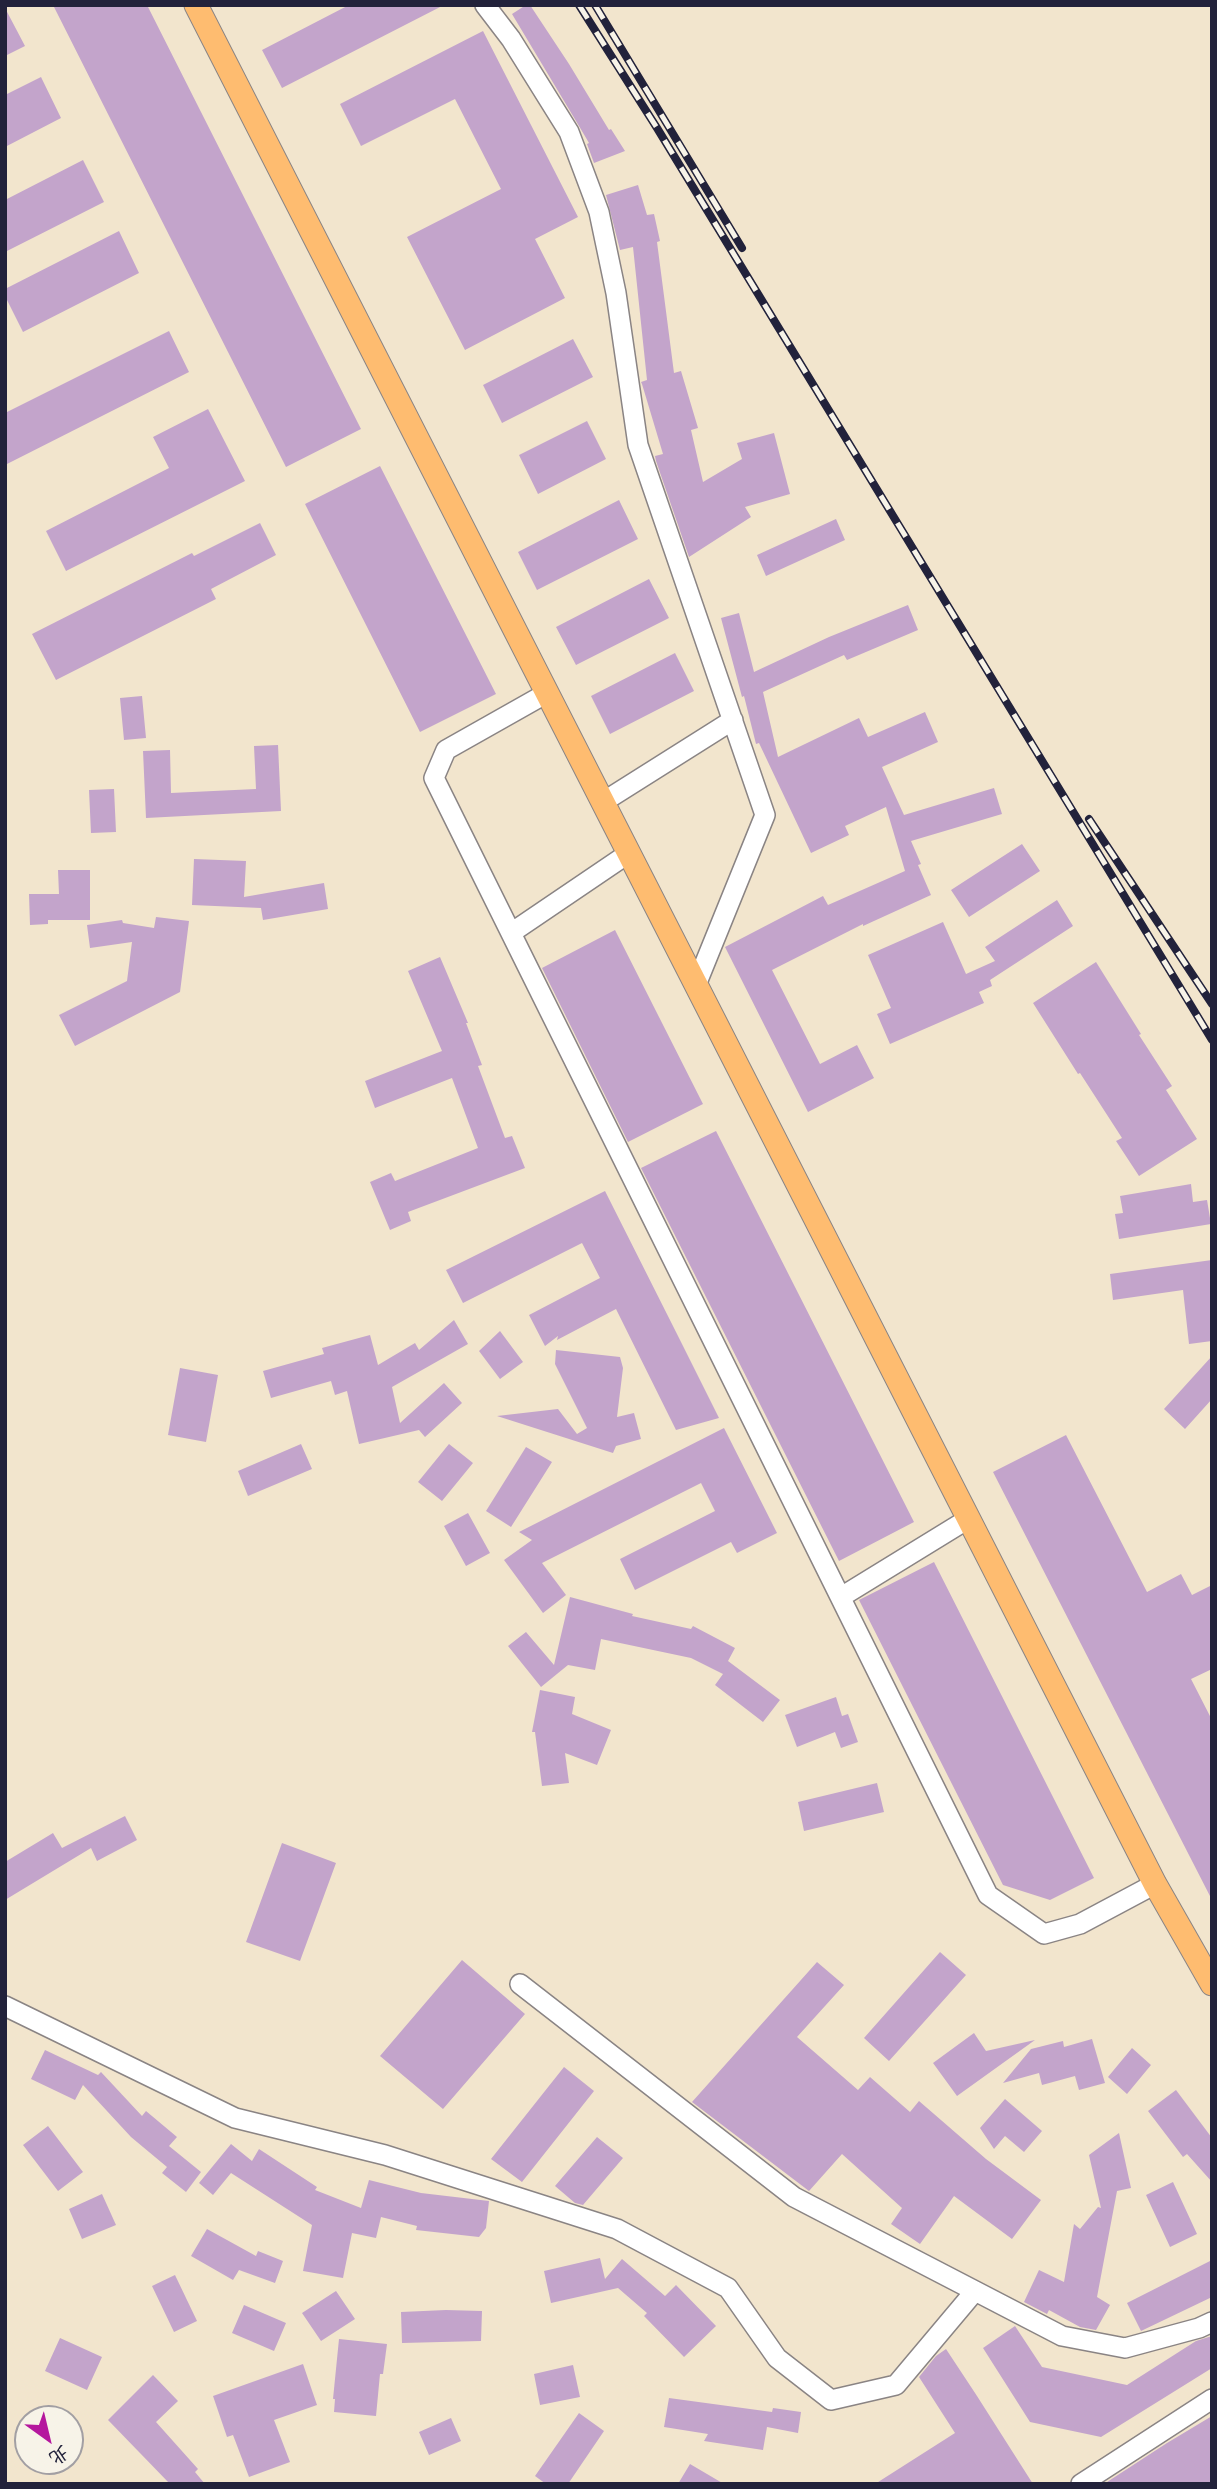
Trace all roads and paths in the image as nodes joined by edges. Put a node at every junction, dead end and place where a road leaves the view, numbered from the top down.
1 (196, 5) edge
2 (485, 5) edge
3 (547, 693) junction
4 (733, 720) junction
5 (603, 802) junction
6 (629, 853) junction
7 (511, 933) junction
8 (696, 985) junction
9 (968, 1519) junction
10 (841, 1597) junction
11 (1155, 1884) junction
12 (520, 1984) dead end
13 (1212, 1984) edge
14 (5, 2006) edge
15 (975, 2291) junction
16 (1212, 2322) edge
17 (1212, 2399) edge
18 (1081, 2484) edge

1 - 3 main road
2 - 4 street
3 - 5 main road
3 - 7 street
4 - 5 street
4 - 8 street
5 - 6 main road
6 - 7 street
6 - 8 main road
7 - 10 street
8 - 9 main road
9 - 10 street
9 - 11 main road
10 - 11 street
11 - 13 main road
12 - 15 street
14 - 15 street
15 - 16 street
17 - 18 street

